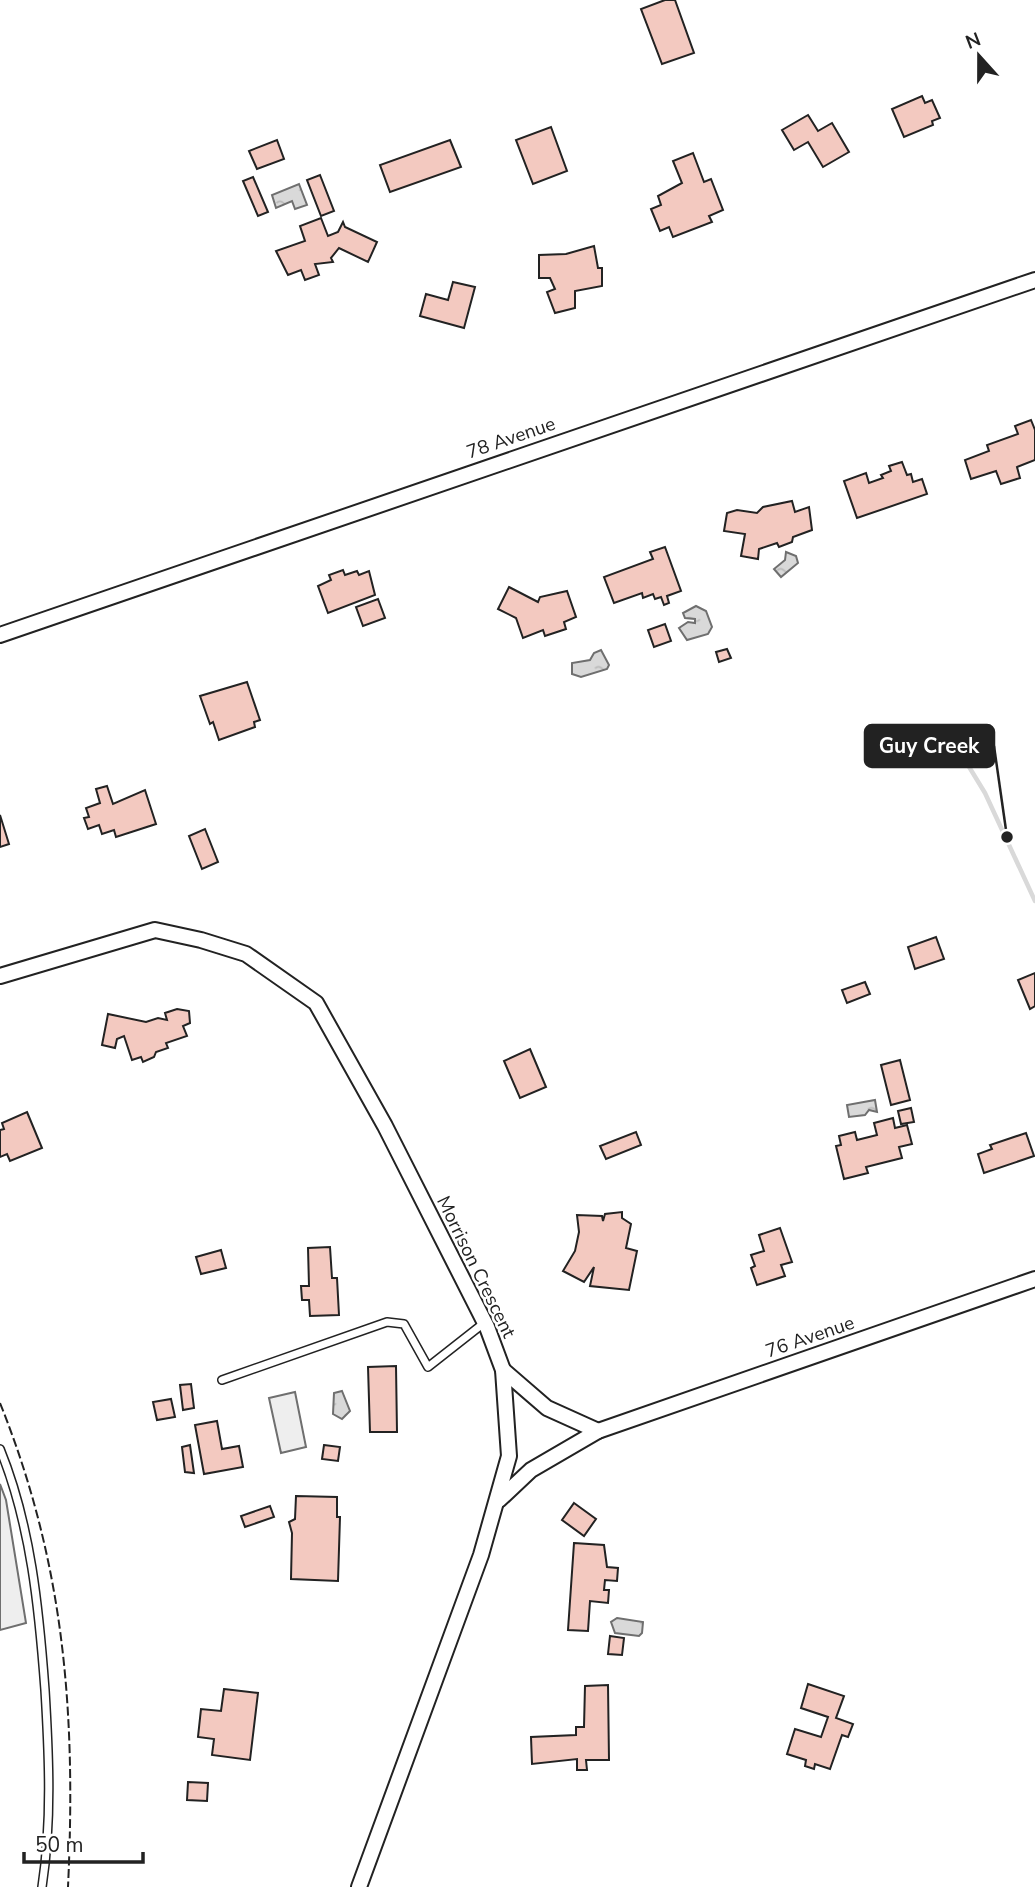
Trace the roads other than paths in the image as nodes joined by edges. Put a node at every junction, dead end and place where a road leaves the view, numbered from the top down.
1 (1035, 281) edge
2 (0, 635) edge
3 (0, 976) edge
4 (1035, 1279) edge
5 (484, 1323) junction
6 (503, 1370) junction
7 (222, 1380) dead end
8 (598, 1431) junction
9 (0, 1449) edge
10 (499, 1500) junction
11 (42, 1887) edge
12 (359, 1887) edge

1 - 2 street, 78 Avenue
3 - 5 street, Morrison Crescent
4 - 8 street, 76 Avenue
5 - 6 street, Morrison Crescent
5 - 7 lane
6 - 8 street
6 - 10 street, Morrison Crescent
8 - 10 street, 76 Avenue
9 - 11 lane
10 - 12 street, Morrison Crescent

